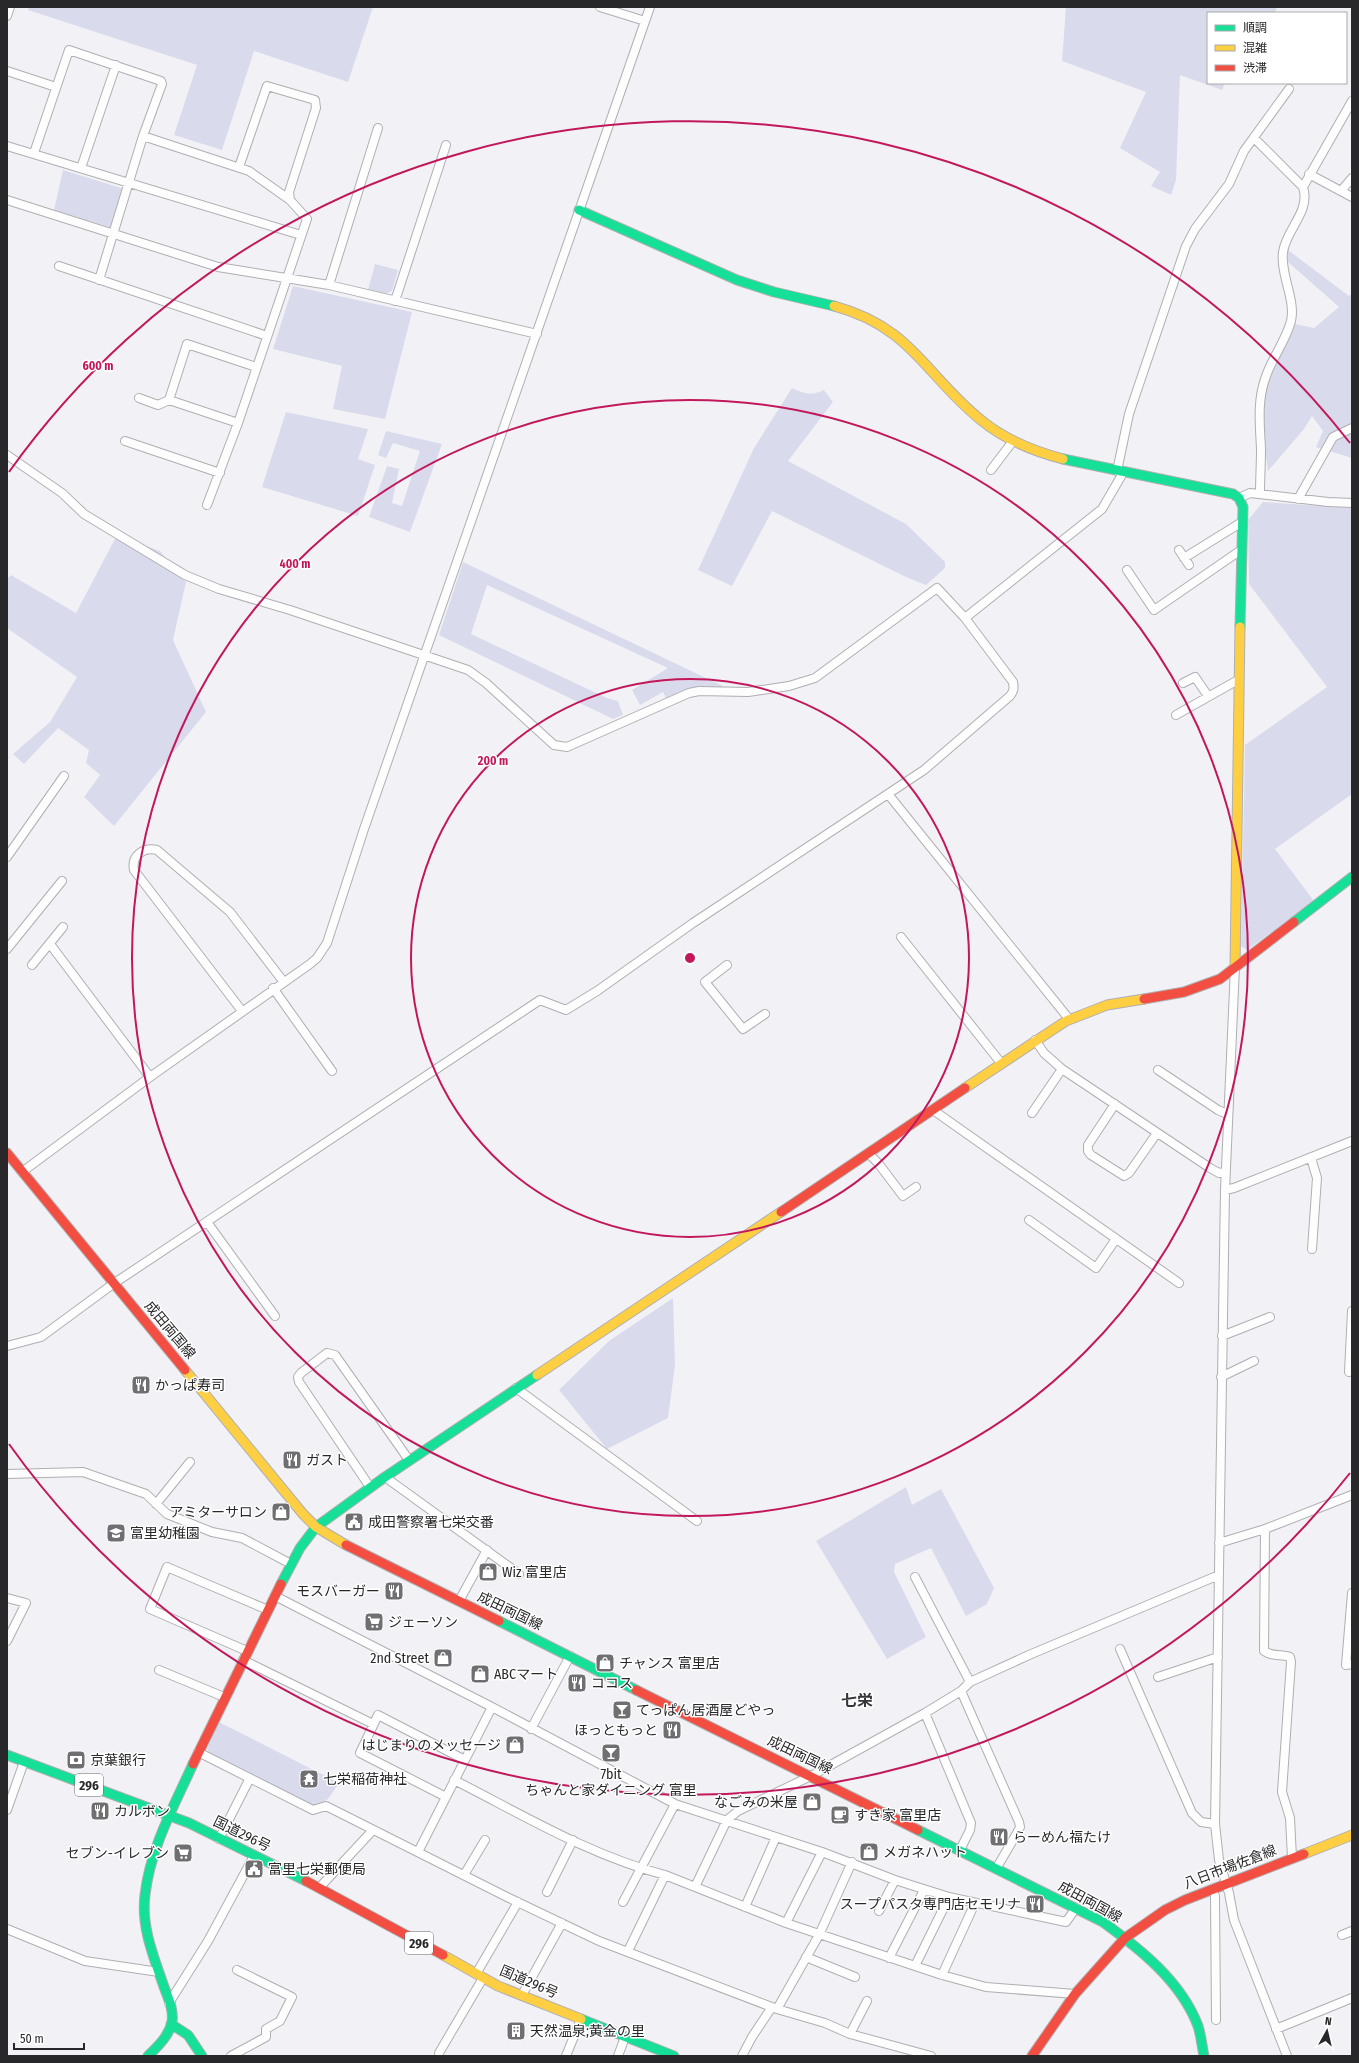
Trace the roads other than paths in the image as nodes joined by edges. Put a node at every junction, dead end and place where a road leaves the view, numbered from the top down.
1 (10, 7) edge
2 (600, 7) edge
3 (650, 7) edge
4 (7, 16) edge
5 (645, 21) junction
6 (116, 65) junction
7 (7, 71) edge
8 (56, 87) junction
9 (1289, 89) dead end
10 (1352, 101) edge
11 (378, 128) dead end
12 (143, 136) junction
13 (1254, 138) junction
14 (446, 145) dead end
15 (7, 146) edge
16 (34, 153) junction
17 (239, 167) junction
18 (82, 168) junction
19 (1309, 174) junction
20 (1352, 178) edge
21 (129, 184) junction
22 (1303, 187) junction
23 (1341, 191) junction
24 (1352, 197) edge
25 (7, 200) edge
26 (290, 200) junction
27 (579, 210) junction
28 (114, 233) junction
29 (301, 235) junction
30 (59, 266) dead end
31 (287, 277) junction
32 (99, 280) junction
33 (328, 285) junction
34 (395, 301) junction
35 (537, 334) junction
36 (267, 336) junction
37 (256, 366) junction
38 (139, 398) dead end
39 (169, 400) junction
40 (238, 423) junction
41 (1352, 428) edge
42 (1013, 441) junction
43 (125, 442) dead end
44 (7, 455) edge
45 (991, 470) dead end
46 (1120, 472) junction
47 (220, 474) junction
48 (1260, 494) junction
49 (1239, 498) junction
50 (1298, 499) junction
51 (1352, 503) edge
52 (207, 505) dead end
53 (1242, 522) junction
54 (1179, 550) dead end
55 (1241, 550) junction
56 (1127, 570) dead end
57 (965, 618) junction
58 (425, 655) junction
59 (1238, 680) junction
60 (1183, 683) dead end
61 (1208, 696) junction
62 (1176, 715) dead end
63 (64, 776) dead end
64 (888, 794) junction
65 (7, 857) edge
66 (1352, 877) edge
67 (62, 880) dead end
68 (63, 927) dead end
69 (901, 937) dead end
70 (50, 944) junction
71 (7, 949) edge
72 (32, 965) dead end
73 (727, 965) dead end
74 (1236, 967) junction
75 (283, 982) junction
76 (274, 988) junction
77 (242, 1011) junction
78 (765, 1014) dead end
79 (1069, 1019) junction
80 (1036, 1040) junction
81 (1001, 1064) junction
82 (1062, 1069) junction
83 (1158, 1070) dead end
84 (332, 1071) dead end
85 (150, 1077) junction
86 (1115, 1104) junction
87 (933, 1110) junction
88 (1227, 1112) junction
89 (1032, 1113) dead end
90 (1157, 1133) junction
91 (1352, 1143) edge
92 (7, 1153) edge
93 (869, 1154) junction
94 (1311, 1158) junction
95 (22, 1172) junction
96 (1225, 1172) junction
97 (916, 1187) dead end
98 (1225, 1190) junction
99 (1029, 1220) dead end
100 (207, 1222) junction
101 (1116, 1239) junction
102 (1312, 1249) dead end
103 (1179, 1283) dead end
104 (113, 1284) junction
105 (1352, 1311) edge
106 (275, 1316) dead end
107 (1270, 1317) dead end
108 (1222, 1336) junction
109 (7, 1346) edge
110 (1254, 1361) dead end
111 (1349, 1372) dead end
112 (1221, 1377) junction
113 (516, 1388) junction
114 (409, 1460) junction
115 (190, 1462) dead end
116 (7, 1474) edge
117 (385, 1477) junction
118 (370, 1486) junction
119 (1352, 1495) edge
120 (156, 1504) junction
121 (697, 1521) dead end
122 (316, 1526) junction
123 (1265, 1529) junction
124 (1219, 1542) junction
125 (487, 1550) junction
126 (291, 1564) junction
127 (519, 1574) dead end
128 (1219, 1575) junction
129 (915, 1577) dead end
130 (1352, 1593) edge
131 (275, 1596) junction
132 (7, 1598) edge
133 (459, 1602) junction
134 (268, 1610) junction
135 (7, 1641) edge
136 (1120, 1649) dead end
137 (247, 1651) junction
138 (570, 1656) junction
139 (1218, 1656) junction
140 (243, 1660) junction
141 (1352, 1664) edge
142 (159, 1670) dead end
143 (1158, 1677) dead end
144 (970, 1682) junction
145 (961, 1691) junction
146 (224, 1698) junction
147 (492, 1707) junction
148 (925, 1713) junction
149 (373, 1724) junction
150 (531, 1729) junction
151 (198, 1752) junction
152 (7, 1756) edge
153 (465, 1760) junction
154 (24, 1762) junction
155 (811, 1776) junction
156 (250, 1778) junction
157 (454, 1780) junction
158 (446, 1797) junction
159 (675, 1804) junction
160 (7, 1810) edge
161 (170, 1816) junction
162 (727, 1820) junction
163 (1215, 1824) junction
164 (373, 1830) junction
165 (1352, 1834) edge
166 (776, 1837) junction
167 (219, 1839) junction
168 (485, 1840) dead end
169 (573, 1840) junction
170 (960, 1850) junction
171 (418, 1852) junction
172 (822, 1852) junction
173 (254, 1856) junction
174 (1292, 1858) junction
175 (852, 1862) junction
176 (640, 1868) junction
177 (996, 1869) junction
178 (464, 1875) junction
179 (665, 1875) junction
180 (895, 1880) junction
181 (1227, 1884) junction
182 (695, 1886) junction
183 (320, 1887) junction
184 (924, 1890) junction
185 (547, 1892) dead end
186 (1214, 1896) dead end
187 (949, 1897) junction
188 (518, 1902) junction
189 (623, 1902) dead end
190 (975, 1903) junction
191 (745, 1907) junction
192 (1076, 1908) junction
193 (879, 1911) dead end
194 (562, 1923) junction
195 (786, 1923) junction
196 (7, 1929) edge
197 (1352, 1931) edge
198 (819, 1935) junction
199 (1342, 1935) dead end
200 (1125, 1938) junction
201 (628, 1951) junction
202 (806, 1957) junction
203 (889, 1958) junction
204 (915, 1966) junction
205 (237, 1970) dead end
206 (159, 1972) junction
207 (942, 1975) junction
208 (479, 1976) junction
209 (855, 1977) dead end
210 (1076, 1994) junction
211 (522, 1995) junction
212 (1352, 1998) edge
213 (867, 2001) dead end
214 (169, 2003) junction
215 (775, 2008) junction
216 (581, 2020) junction
217 (1216, 2020) dead end
218 (171, 2024) junction
219 (1276, 2029) junction
220 (850, 2034) junction
221 (625, 2037) junction
222 (439, 2053) dead end
223 (148, 2056) edge
224 (202, 2056) edge
225 (231, 2056) edge
226 (566, 2056) edge
227 (618, 2056) edge
228 (674, 2056) edge
229 (742, 2056) edge
230 (931, 2056) edge
231 (1032, 2056) edge
232 (1204, 2056) edge
233 (1287, 2056) edge

1 - 4 street
2 - 5 street
3 - 5 street
5 - 27 street
6 - 8 street
6 - 12 street
6 - 18 street
7 - 8 street
8 - 16 street
9 - 13 street
10 - 19 street
11 - 33 street
12 - 17 street
12 - 21 street
13 - 22 street
13 - 46 street
14 - 34 street
15 - 16 street
16 - 18 street
17 - 26 street
17 - 26 street
18 - 21 street
19 - 22 street
19 - 23 street
20 - 23 street
21 - 28 street
21 - 29 street
22 - 48 street
23 - 24 street
25 - 28 street
26 - 29 street
27 - 35 street
27 - 42 main road
28 - 31 street
28 - 32 street
29 - 31 street
30 - 32 street
31 - 33 street
31 - 36 street
32 - 36 street
33 - 34 street
34 - 35 street
35 - 58 street
36 - 37 street
37 - 39 street
37 - 40 street
38 - 39 street
39 - 40 street
40 - 47 street
41 - 50 street
42 - 45 street
42 - 46 main road
43 - 47 street
44 - 58 street
46 - 49 main road
46 - 57 street
47 - 52 street
48 - 49 street
48 - 50 street
49 - 53 main road
50 - 51 street
53 - 54 street
53 - 55 main road
55 - 56 street
55 - 59 main road
57 - 58 street
57 - 64 street
58 - 75 street
59 - 61 street
59 - 74 main road
60 - 61 street
61 - 62 street
63 - 65 street
64 - 79 street
64 - 100 street
66 - 74 main road
67 - 71 street
68 - 70 street
69 - 81 street
70 - 72 street
70 - 85 street
73 - 78 street
74 - 79 main road
74 - 88 street
75 - 76 street
75 - 77 street
76 - 77 street
76 - 84 street
77 - 85 street
79 - 80 main road
80 - 81 main road
80 - 82 street
81 - 87 main road
82 - 86 street
82 - 89 street
83 - 88 street
85 - 95 street
86 - 90 street
86 - 90 street
87 - 93 main road
87 - 101 street
88 - 96 street
90 - 96 street
91 - 94 street
92 - 95 main road, 成田両国線
93 - 97 street
93 - 113 main road
94 - 98 street
94 - 102 street
95 - 104 main road, 成田両国線
96 - 98 street
98 - 108 street
99 - 101 street
100 - 104 street
100 - 106 street
101 - 103 street
104 - 109 street
104 - 122 main road, 成田両国線
105 - 111 street
107 - 108 street
108 - 112 street
110 - 112 street
112 - 124 street
113 - 114 main road
113 - 121 street
114 - 117 main road
114 - 118 street
115 - 120 street
116 - 120 street
117 - 118 main road
117 - 125 street
118 - 122 main road
119 - 123 street
120 - 126 street
122 - 126 main road
122 - 133 main road, 成田両国線
123 - 124 street
123 - 174 street
124 - 128 street
125 - 127 street
125 - 133 street
126 - 131 main road
128 - 139 street
128 - 144 street
129 - 144 street
130 - 141 street
131 - 134 main road
131 - 147 street
132 - 135 street
133 - 138 main road, 成田両国線
134 - 137 main road
134 - 137 street
136 - 163 street
137 - 140 main road
138 - 150 street
138 - 155 main road, 成田両国線
139 - 143 street
139 - 163 street
140 - 146 main road
140 - 149 street
142 - 146 street
144 - 145 street
145 - 148 street
145 - 177 street
146 - 151 main road
147 - 150 street
147 - 153 street
148 - 155 street
148 - 170 street
149 - 153 street
149 - 158 street
150 - 159 street
151 - 156 street
151 - 161 main road
152 - 154 main road, 国道296号 / 296
153 - 157 street
154 - 160 street
154 - 161 main road, 国道296号 / 296
155 - 162 street
155 - 170 main road, 成田両国線
156 - 164 street
156 - 167 street
157 - 158 street
157 - 169 street
158 - 171 street
159 - 162 street
159 - 176 street
161 - 167 main road, 国道296号 / 296
161 - 206 main road
162 - 166 street
162 - 182 street
163 - 181 street
164 - 171 street
164 - 183 street
165 - 174 main road, 八日市場佐倉線
166 - 172 street
166 - 191 street
167 - 173 main road, 国道296号 / 296
168 - 178 street
169 - 176 street
169 - 185 street
170 - 177 main road, 成田両国線
171 - 178 street
172 - 175 street
172 - 195 street
173 - 183 main road, 国道296号 / 296
173 - 214 street
174 - 181 main road, 八日市場佐倉線
175 - 180 street
175 - 198 street
176 - 179 street
176 - 189 street
177 - 192 main road, 成田両国線
178 - 188 street
179 - 182 street
179 - 201 street
180 - 184 street
180 - 193 street
181 - 200 main road, 八日市場佐倉線
181 - 219 street
182 - 191 street
183 - 208 main road, 国道296号 / 296
184 - 187 street
184 - 203 street
186 - 217 street
187 - 190 street
187 - 204 street
188 - 194 street
188 - 208 street
190 - 192 street
190 - 207 street
191 - 195 street
192 - 200 main road, 成田両国線
194 - 201 street
194 - 211 street
195 - 198 street
196 - 206 street
197 - 199 street
198 - 202 street
198 - 203 street
200 - 210 main road, 成田両国線
200 - 232 main road, 成田両国線
201 - 215 street
202 - 209 street
202 - 215 street
203 - 204 street
204 - 207 street
205 - 225 street
206 - 214 main road
207 - 210 street
208 - 211 main road, 国道296号 / 296
208 - 222 street
210 - 231 main road, 成田両国線
211 - 216 main road, 国道296号 / 296
212 - 219 street
213 - 220 street
214 - 218 main road
215 - 220 street
215 - 229 street
216 - 221 main road, 国道296号 / 296
216 - 226 street
218 - 223 main road
218 - 224 main road
219 - 233 street
220 - 230 street
221 - 227 street
221 - 228 main road, 国道296号 / 296

